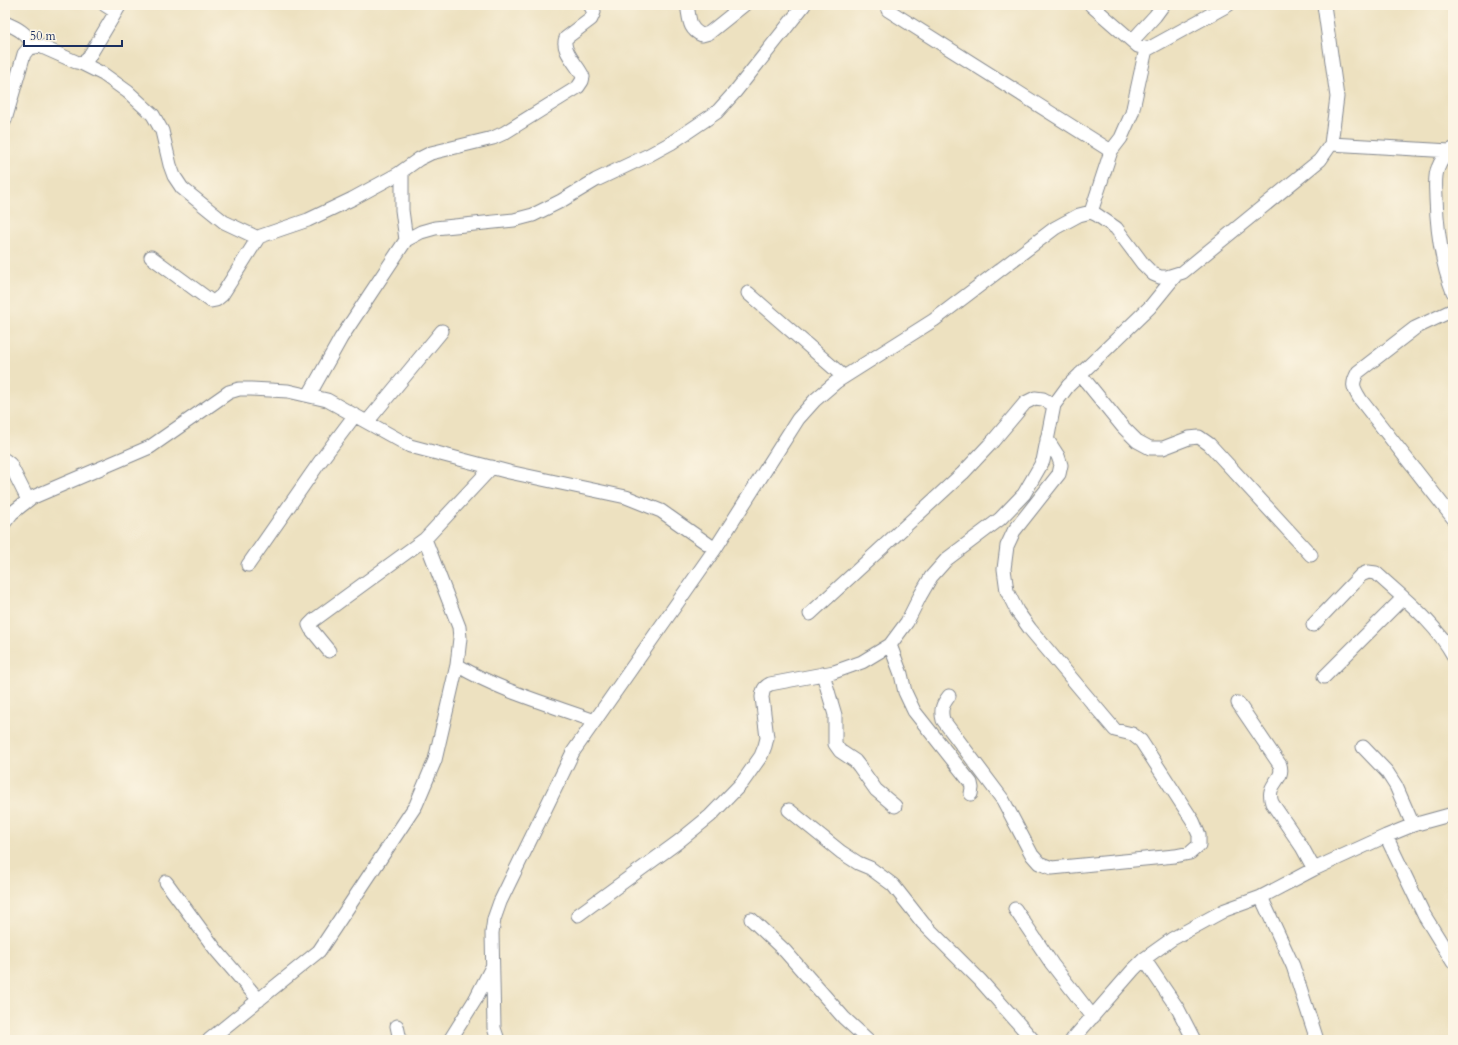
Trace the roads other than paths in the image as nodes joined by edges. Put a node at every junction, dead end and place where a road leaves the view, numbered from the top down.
1 (104, 5) edge
2 (590, 5) edge
3 (687, 5) edge
4 (744, 5) edge
5 (804, 5) edge
6 (1091, 5) edge
7 (1163, 5) edge
8 (1228, 5) edge
9 (1324, 5) edge
10 (118, 9) edge
11 (888, 10) dead end
12 (5, 23) edge
13 (1132, 41) junction
14 (35, 46) junction
15 (1146, 49) junction
16 (81, 63) junction
17 (5, 120) edge
18 (1331, 144) junction
19 (1451, 150) edge
20 (1111, 151) junction
21 (402, 171) junction
22 (1091, 212) junction
23 (258, 238) junction
24 (406, 240) junction
25 (151, 257) dead end
26 (1176, 275) junction
27 (1453, 292) edge
28 (748, 293) dead end
29 (1453, 310) edge
30 (442, 330) dead end
31 (1080, 374) junction
32 (844, 377) junction
33 (309, 395) junction
34 (1054, 405) junction
35 (355, 415) junction
36 (366, 422) junction
37 (1047, 439) junction
38 (5, 460) edge
39 (492, 467) junction
40 (28, 500) junction
41 (1453, 518) edge
42 (5, 522) edge
43 (425, 539) junction
44 (715, 549) junction
45 (1311, 555) dead end
46 (248, 565) dead end
47 (1403, 598) junction
48 (810, 614) dead end
49 (1313, 625) dead end
50 (890, 645) junction
51 (329, 651) dead end
52 (1453, 655) edge
53 (457, 665) junction
54 (823, 674) junction
55 (1324, 677) dead end
56 (949, 696) dead end
57 (1238, 703) dead end
58 (595, 721) junction
59 (1363, 747) dead end
60 (971, 794) dead end
61 (896, 806) dead end
62 (789, 810) dead end
63 (1453, 814) edge
64 (1413, 825) junction
65 (1386, 836) junction
66 (1314, 869) junction
67 (166, 882) dead end
68 (1261, 897) junction
69 (1016, 909) dead end
70 (578, 915) dead end
71 (751, 919) dead end
72 (1144, 960) junction
73 (1453, 962) edge
74 (493, 966) junction
75 (259, 1000) junction
76 (1093, 1017) junction
77 (397, 1026) dead end
78 (209, 1040) edge
79 (400, 1040) edge
80 (450, 1040) edge
81 (498, 1040) edge
82 (868, 1040) edge
83 (1033, 1040) edge
84 (1072, 1040) edge
85 (1194, 1040) edge
86 (1317, 1040) edge

1 - 10 street
2 - 21 street
3 - 4 street
5 - 24 street
6 - 13 street
7 - 13 street
8 - 15 street
9 - 18 street
10 - 16 street
11 - 20 street
12 - 14 street
13 - 15 street
14 - 16 street
14 - 17 street
15 - 20 street
16 - 23 street
18 - 19 street
18 - 26 street
19 - 27 street
20 - 22 street
21 - 23 street
21 - 24 street
22 - 26 street
22 - 32 street
23 - 25 street
24 - 33 street
26 - 31 street
28 - 32 street
29 - 41 street
30 - 36 street
31 - 34 street
31 - 45 street
32 - 44 street
33 - 35 street
33 - 40 street
34 - 37 street
34 - 48 street
35 - 36 street
35 - 46 street
36 - 39 street
37 - 50 street
37 - 56 street
38 - 40 street
39 - 43 street
39 - 44 street
40 - 42 street
43 - 51 street
43 - 53 street
44 - 58 street
47 - 49 street
47 - 52 street
47 - 55 street
50 - 54 street
50 - 60 street
53 - 58 street
53 - 75 street
54 - 61 street
54 - 70 street
57 - 66 street
58 - 74 street
59 - 64 street
62 - 83 street
63 - 64 street
64 - 65 street
65 - 66 street
65 - 73 street
66 - 68 street
67 - 75 street
68 - 72 street
68 - 86 street
69 - 76 street
71 - 82 street
72 - 76 street
72 - 85 street
74 - 80 street
74 - 81 street
75 - 78 street
76 - 84 street
77 - 79 street

